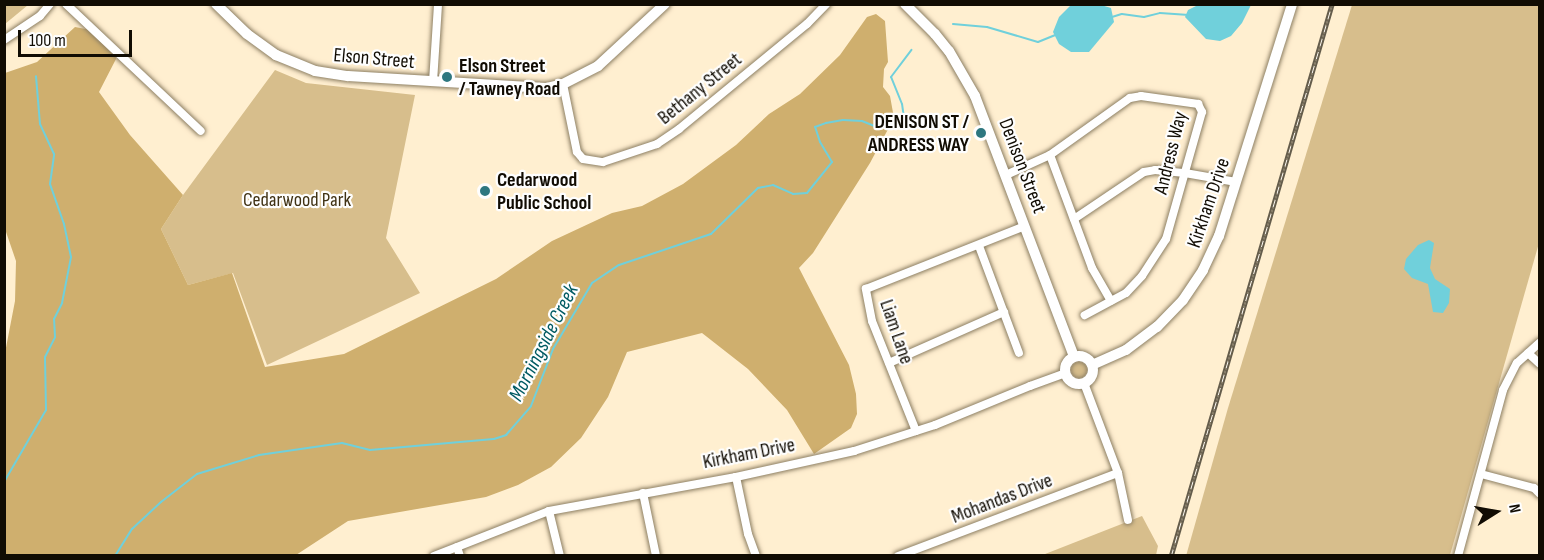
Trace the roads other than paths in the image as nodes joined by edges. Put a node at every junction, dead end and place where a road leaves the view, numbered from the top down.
1 (50, 4) edge
2 (66, 4) edge
3 (216, 4) edge
4 (438, 4) edge
5 (665, 4) edge
6 (826, 4) edge
7 (905, 4) edge
8 (1292, 4) edge
9 (4, 40) edge
10 (433, 82) junction
11 (563, 84) junction
12 (201, 131) dead end
13 (1050, 155) junction
14 (1185, 173) junction
15 (1006, 175) junction
16 (1236, 182) junction
17 (1074, 219) junction
18 (1025, 226) junction
19 (979, 246) junction
20 (1111, 301) junction
21 (1004, 312) junction
22 (1085, 315) dead end
23 (1539, 342) edge
24 (1019, 353) dead end
25 (1528, 353) junction
26 (1074, 357) junction
27 (889, 363) junction
28 (1539, 364) edge
29 (1092, 365) junction
30 (1066, 374) junction
31 (1084, 383) junction
32 (916, 431) junction
33 (1118, 473) junction
34 (1481, 474) junction
35 (736, 477) junction
36 (643, 493) junction
37 (1539, 494) edge
38 (549, 511) junction
39 (1128, 520) dead end
40 (459, 551) edge
41 (434, 555) edge
42 (560, 555) edge
43 (656, 555) edge
44 (756, 555) edge
45 (898, 555) edge
46 (1458, 555) edge

1 - 9 street
2 - 12 street
3 - 10 street, Elson Street
4 - 10 street
5 - 11 street, Elson Street
6 - 11 street, Bethany Street
7 - 15 street, Denison Street
8 - 16 street, Kirkham Drive
10 - 11 street, Elson Street
13 - 14 street, Andress Way
13 - 15 street, Andress Way
13 - 17 street
14 - 16 street
14 - 17 street
14 - 20 street, Andress Way
15 - 18 street, Denison Street
16 - 29 street, Kirkham Drive
17 - 20 street
18 - 19 street
18 - 26 street, Denison Street
19 - 21 street
19 - 27 street, Liam Lane
20 - 22 street, Andress Way
21 - 24 street
21 - 27 street
23 - 25 street
25 - 28 street
25 - 34 street
26 - 29 street
26 - 30 street
27 - 32 street, Liam Lane
29 - 31 street
30 - 31 street
30 - 32 street, Kirkham Drive
31 - 33 street
32 - 35 street, Kirkham Drive
33 - 39 street
33 - 45 street, Mohandas Drive
34 - 37 street
34 - 46 street
35 - 36 street, Kirkham Drive
35 - 44 street
36 - 38 street, Kirkham Drive
36 - 43 street
38 - 40 street, Kirkham Drive
38 - 42 street
40 - 41 street, Kirkham Drive

